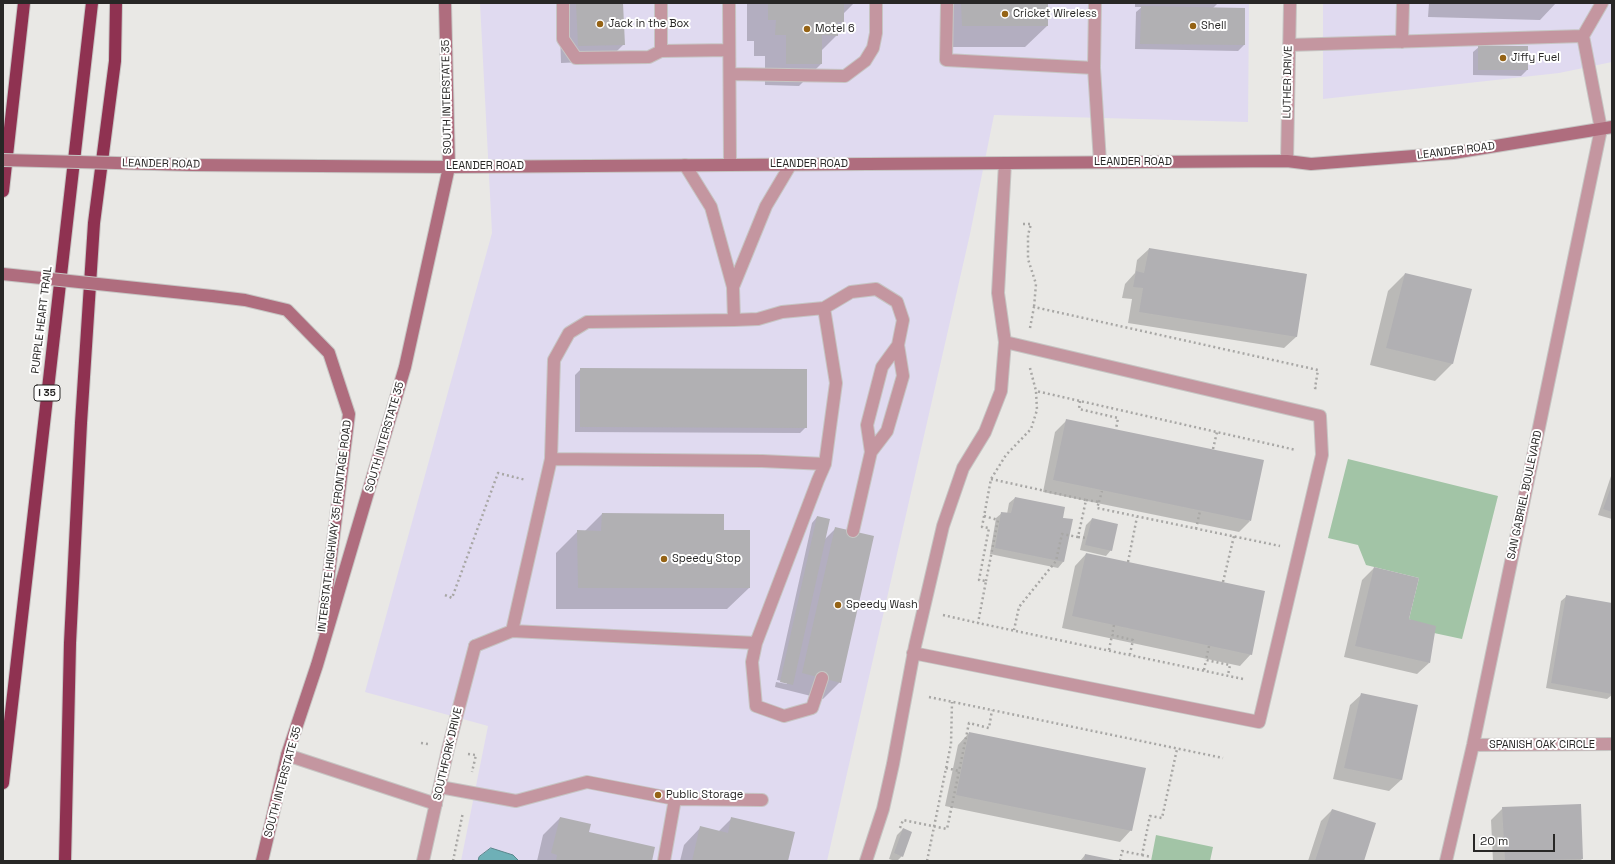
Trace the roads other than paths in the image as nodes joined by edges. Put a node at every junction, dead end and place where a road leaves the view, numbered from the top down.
1 (24, 3) edge
2 (92, 3) edge
3 (116, 3) edge
4 (444, 3) edge
5 (562, 3) edge
6 (661, 3) edge
7 (729, 3) edge
8 (876, 3) edge
9 (947, 3) edge
10 (1095, 3) edge
11 (1290, 3) edge
12 (1403, 3) edge
13 (1602, 3) edge
14 (1583, 36) junction
15 (1402, 42) junction
16 (1289, 45) junction
17 (729, 50) junction
18 (661, 51) junction
19 (1094, 68) junction
20 (730, 74) junction
21 (1607, 128) edge
22 (3, 160) edge
23 (1287, 161) junction
24 (1100, 162) junction
25 (1005, 163) junction
26 (791, 164) junction
27 (685, 165) junction
28 (730, 165) junction
29 (449, 167) junction
30 (3, 191) edge
31 (3, 274) edge
32 (733, 287) junction
33 (824, 308) junction
34 (734, 320) junction
35 (1005, 342) junction
36 (898, 345) junction
37 (871, 452) junction
38 (551, 459) junction
39 (825, 464) junction
40 (853, 531) dead end
41 (512, 631) junction
42 (756, 643) junction
43 (913, 653) junction
44 (317, 665) junction
45 (822, 678) dead end
46 (1612, 744) edge
47 (1473, 745) junction
48 (287, 755) junction
49 (3, 783) edge
50 (440, 787) junction
51 (675, 800) junction
52 (762, 800) dead end
53 (436, 804) junction
54 (65, 861) edge
55 (262, 861) edge
56 (423, 861) edge
57 (664, 861) edge
58 (866, 861) edge
59 (1446, 861) edge

1 - 30 highway
2 - 49 highway, PURPLE HEART TRAIL / I 35
3 - 54 highway
4 - 29 main road, SOUTH INTERSTATE 35
5 - 18 street
6 - 18 street
7 - 17 street
8 - 20 street
9 - 19 street
10 - 19 street
11 - 16 street, LUTHER DRIVE
12 - 15 street
13 - 14 street
14 - 15 street
14 - 21 street
15 - 16 street
16 - 23 street, LUTHER DRIVE
17 - 18 street
17 - 20 street
19 - 24 street
20 - 28 street
21 - 23 main road, LEANDER ROAD
21 - 47 street, SAN GABRIEL BOULEVARD
22 - 29 main road, LEANDER ROAD, bridge
23 - 24 main road, LEANDER ROAD
24 - 25 main road, LEANDER ROAD
25 - 26 main road, LEANDER ROAD
25 - 35 street
26 - 28 main road, LEANDER ROAD
26 - 32 street
27 - 28 main road, LEANDER ROAD
27 - 29 main road, LEANDER ROAD
27 - 32 street
29 - 44 main road, SOUTH INTERSTATE 35
31 - 44 main road, INTERSTATE HIGHWAY 35 FRONTAGE ROAD, bridge
32 - 34 street
33 - 34 street
33 - 36 street
33 - 39 street
34 - 38 street
35 - 43 street
35 - 43 street
36 - 37 street
36 - 37 street
37 - 40 street
38 - 39 street
38 - 41 street
39 - 42 street
41 - 42 street
41 - 50 street, SOUTHFORK DRIVE
42 - 45 street
43 - 58 street
44 - 48 main road, SOUTH INTERSTATE 35
46 - 47 street, SPANISH OAK CIRCLE
47 - 59 street, SAN GABRIEL BOULEVARD
48 - 53 street
48 - 55 main road, SOUTH INTERSTATE 35
50 - 51 street
50 - 53 street, SOUTHFORK DRIVE
51 - 52 street
51 - 57 street
53 - 56 street, SOUTHFORK DRIVE

